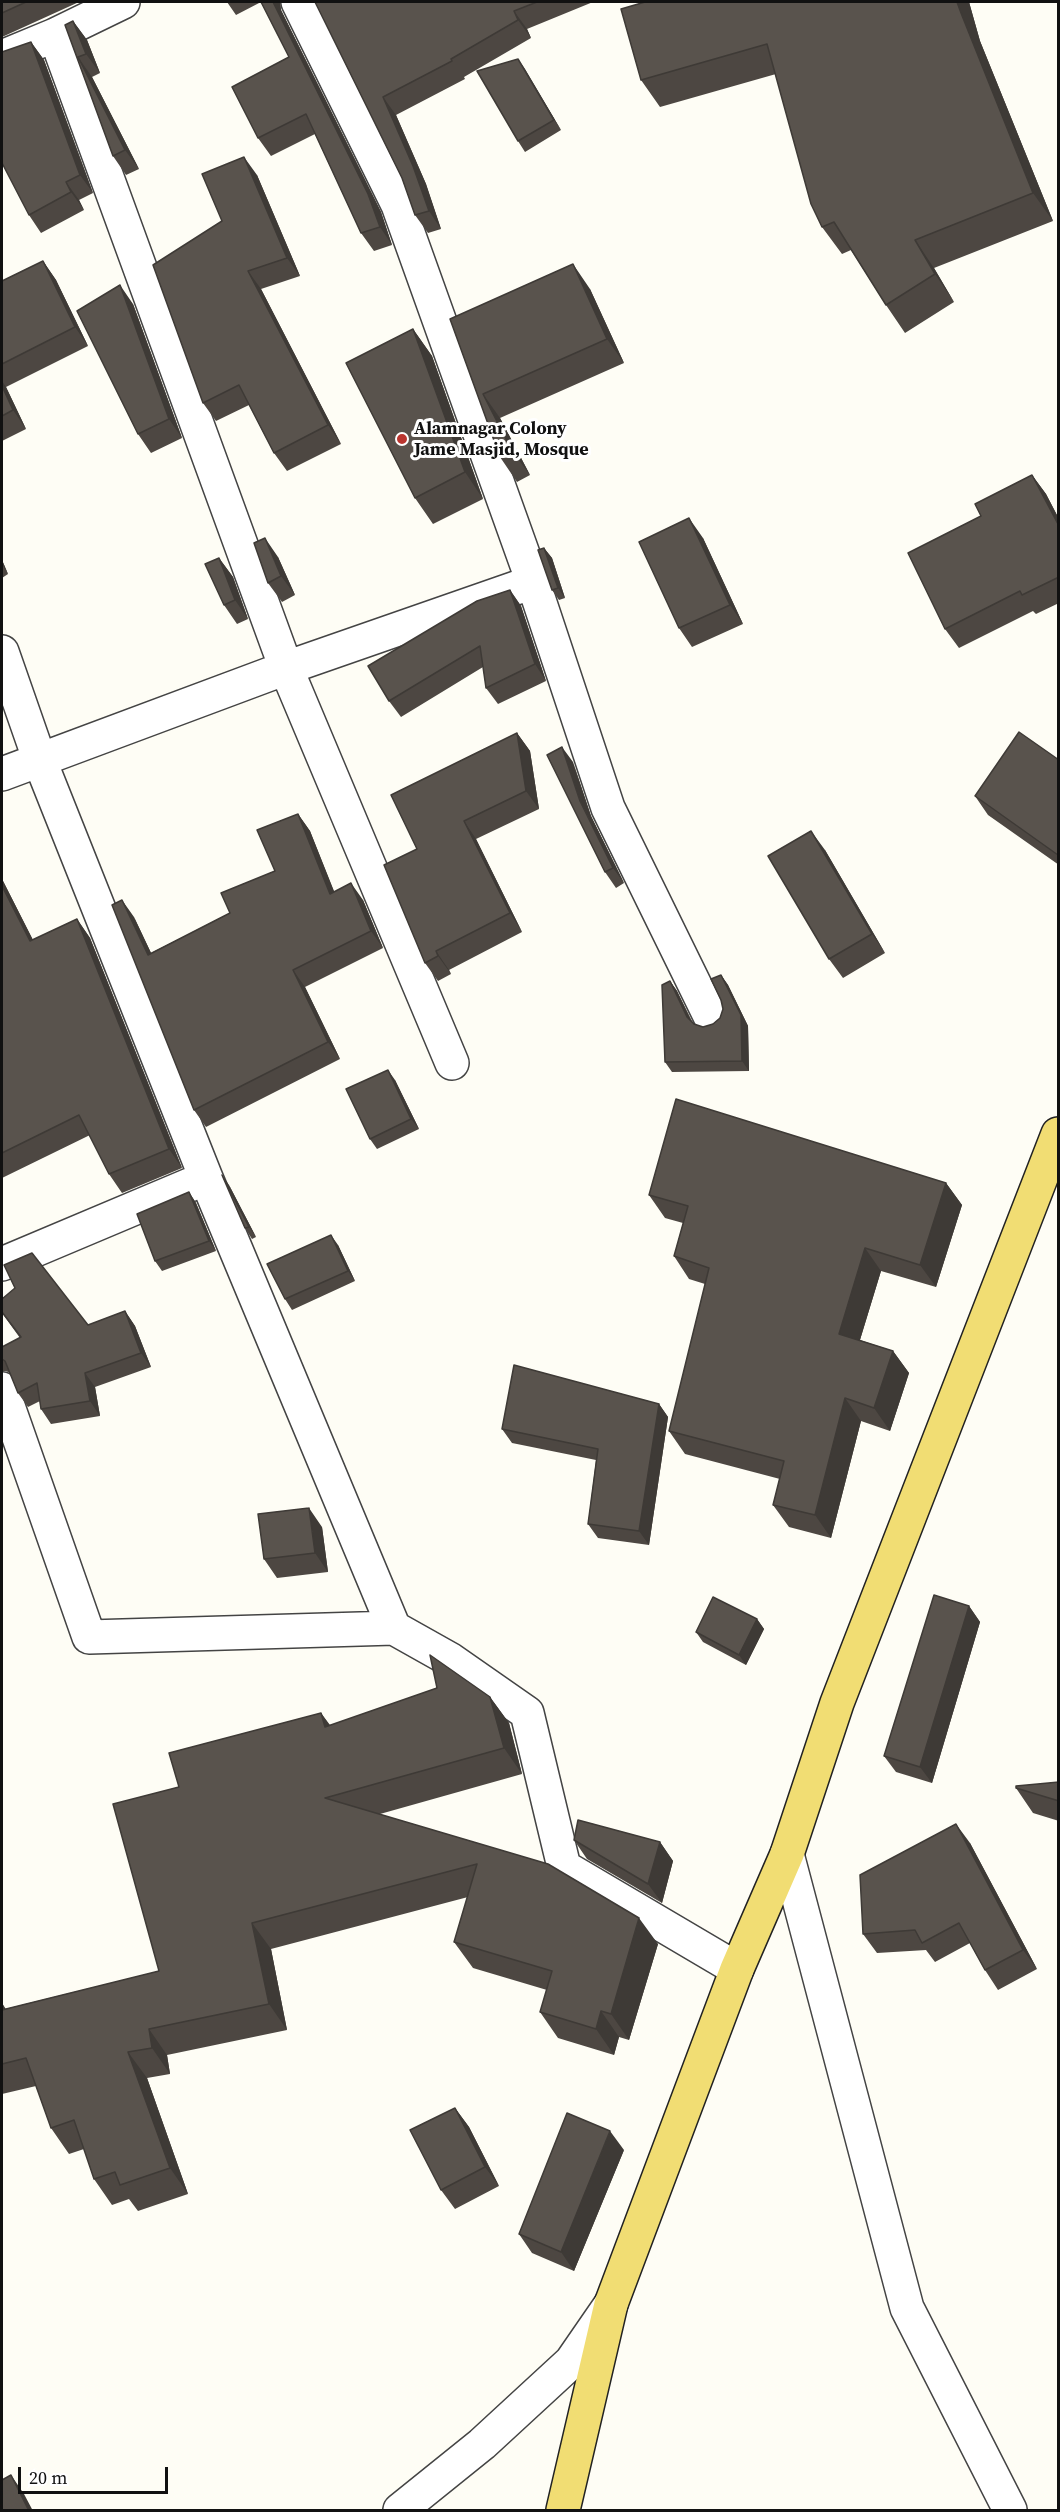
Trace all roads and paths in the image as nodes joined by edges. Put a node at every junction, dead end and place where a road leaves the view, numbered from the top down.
1 (123, 2) edge
2 (298, 2) edge
3 (55, 35) junction
4 (2, 57) edge
5 (533, 582) junction
6 (2, 652) edge
7 (286, 668) junction
8 (40, 761) junction
9 (2, 774) edge
10 (711, 1018) dead end
11 (452, 1063) dead end
12 (1059, 1134) edge
13 (206, 1178) junction
14 (2, 1264) edge
15 (2, 1389) edge
16 (394, 1628) junction
17 (787, 1854) junction
18 (737, 1969) junction
19 (610, 2304) junction
20 (400, 2511) edge
21 (563, 2511) edge
22 (1010, 2511) edge

1 - 3 street
2 - 5 street
3 - 4 street
3 - 7 street
5 - 7 street
5 - 10 street
6 - 8 street
7 - 8 street
7 - 11 street
8 - 9 street
8 - 13 street
12 - 17 main road
13 - 14 street
13 - 16 street
15 - 16 street
16 - 18 street
17 - 18 main road
17 - 22 street
18 - 19 main road
19 - 20 street
19 - 21 main road

